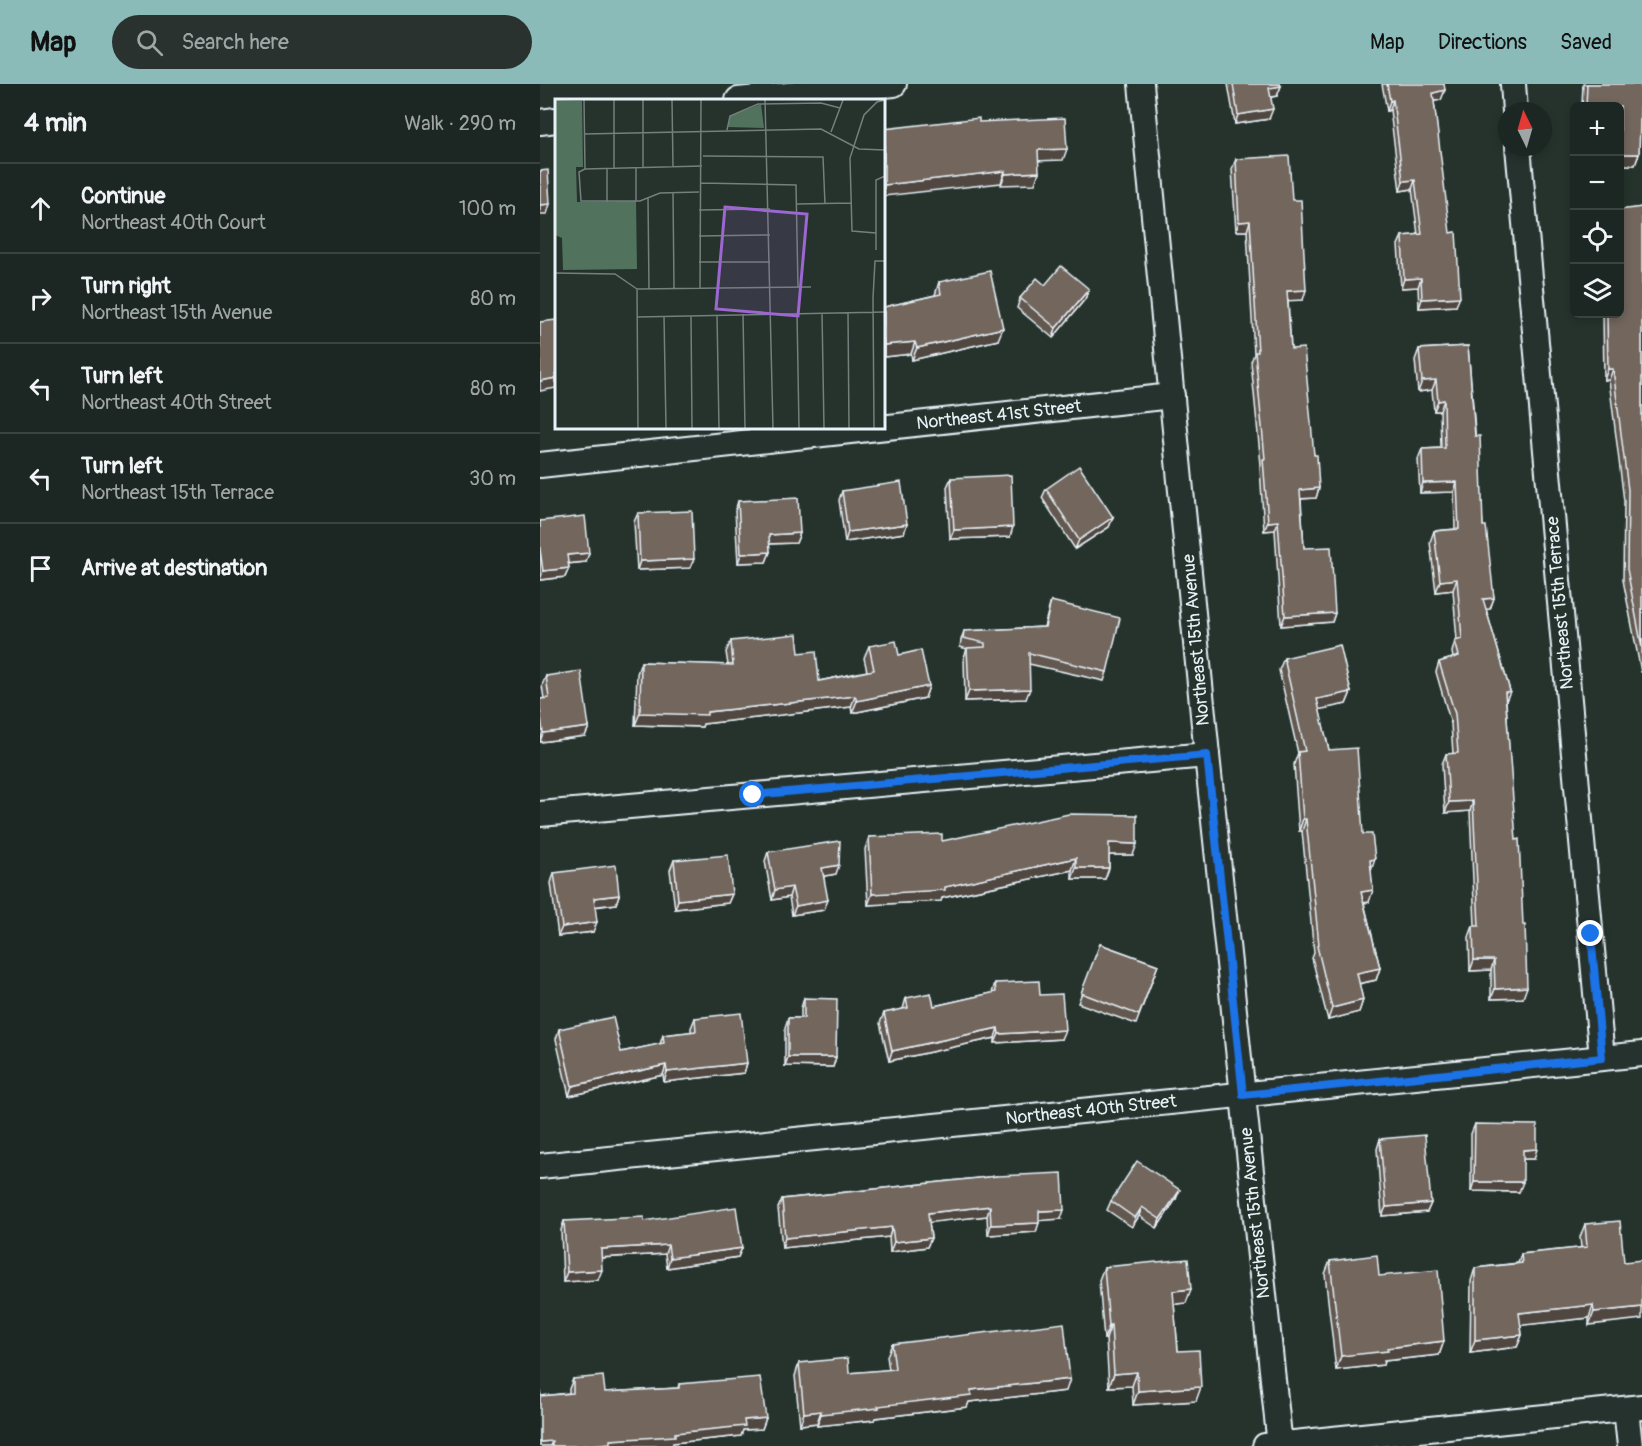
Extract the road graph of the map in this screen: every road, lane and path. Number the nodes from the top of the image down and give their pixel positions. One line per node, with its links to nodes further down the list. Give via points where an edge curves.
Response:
1 (894, 84): 4 (street)
2 (1141, 84): 9 (street, Northeast 15th Avenue)
3 (1513, 84): 5 (street)
4 (748, 99)
5 (1514, 102)
6 (555, 120): 7 (street)
7 (540, 122)
8 (1519, 156): 16 (street, Northeast 15th Terrace)
9 (1172, 396): 10 (street, Northeast 41st Street); 13 (street, Northeast 15th Avenue)
10 (885, 427)
11 (870, 429): 12 (street, Northeast 41st Street)
12 (540, 465)
13 (1207, 755): 14 (street); 17 (street, Northeast 15th Avenue)
14 (540, 814)
15 (1642, 1054): 16 (street, Northeast 40th Street)
16 (1602, 1058): 17 (street, Northeast 40th Street)
17 (1243, 1095): 18 (street, Northeast 40th Street); 20 (street, Northeast 15th Avenue)
18 (540, 1166)
19 (1634, 1408): 20 (street); 21 (street)
20 (1275, 1445)
21 (1630, 1446)

